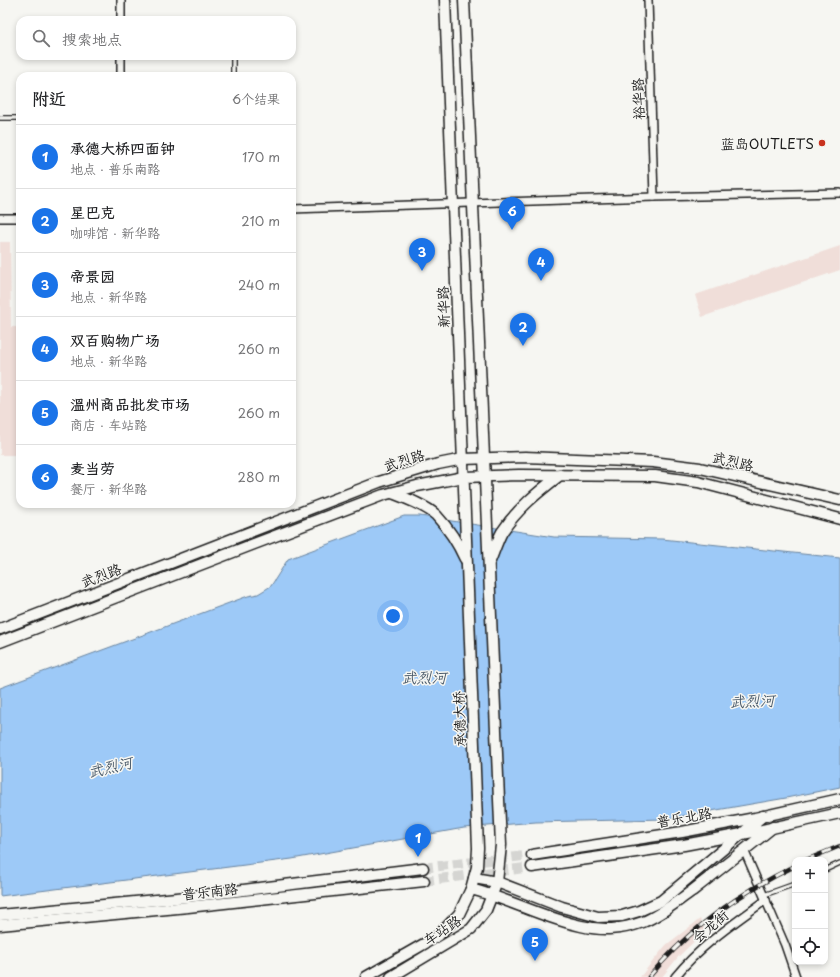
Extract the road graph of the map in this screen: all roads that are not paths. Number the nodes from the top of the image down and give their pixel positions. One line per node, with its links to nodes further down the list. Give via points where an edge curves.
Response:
1 (121, 0): 5 (street)
2 (445, 0): 14 (main road, 新华路)
3 (464, 0): 15 (main road)
4 (648, 0): 13 (street, 裕华路)
5 (121, 16)
6 (121, 60): 8 (street)
7 (233, 60): 9 (lane)
8 (121, 72)
9 (233, 72)
10 (0, 118): 11 (lane)
11 (16, 118)
12 (840, 193): 13 (street)
13 (654, 197): 15 (street)
14 (453, 203): 15 (street); 16 (street); 20 (main road, 新华路)
15 (474, 203): 19 (main road)
16 (296, 209)
17 (0, 218): 18 (street)
18 (16, 218)
19 (484, 458): 20 (main road, 武烈路); 22 (main road); 25 (main road, 武烈路, via 653,462 700,468)
20 (463, 459): 23 (main road, 新华路); 29 (main road, 武烈路, via 379,482)
21 (560, 475): 22 (main road, 武烈路); 26 (main road, 武烈路, via 655,476 698,482); 27 (main road, via 516,513 502,533)
22 (485, 476): 23 (main road, 武烈路); 27 (main road)
23 (464, 477): 24 (main road, 武烈路); 28 (main road, 新华路)
24 (392, 493): 28 (main road, via 435,515 457,542); 30 (main road, 武烈路)
25 (840, 500)
26 (840, 519)
27 (489, 563): 45 (main road, 车站路, via 500,845)
28 (468, 564): 36 (main road, 承德大桥)
29 (0, 629)
30 (0, 642)
31 (840, 799): 33 (main road, 普乐北路)
32 (840, 813): 34 (main road, 普乐北路)
33 (763, 816): 35 (main road); 38 (main road, 普乐北路, via 682,832)
34 (773, 827): 35 (main road, 普乐北路); 37 (main road)
35 (740, 834): 40 (main road, 普乐北路, via 684,845); 45 (main road, via 661,901 622,916 598,917 562,907)
36 (478, 848): 43 (main road, 车站路)
37 (744, 850): 48 (main road, via 665,911 643,922 622,928 606,930 580,926 542,915); 49 (street)
38 (532, 855)
39 (840, 863): 42 (lane)
40 (532, 867)
41 (423, 868): 50 (main road, 普乐南路, via 187,897)
42 (828, 869)
43 (474, 878): 45 (main road); 47 (main road, 车站路)
44 (424, 881): 51 (main road, 普乐南路, via 188,908)
45 (497, 882): 48 (main road, 车站路)
46 (792, 885): 49 (lane)
47 (471, 889): 48 (main road); 52 (main road, 车站路, via 459,914 438,936)
48 (492, 894): 53 (main road, 车站路, via 486,910 471,929)
49 (765, 897): 54 (street, 会龙街, via 718,935); 55 (street)
50 (0, 915)
51 (0, 925)
52 (366, 977)
53 (391, 977)
54 (675, 977)
55 (796, 977)

